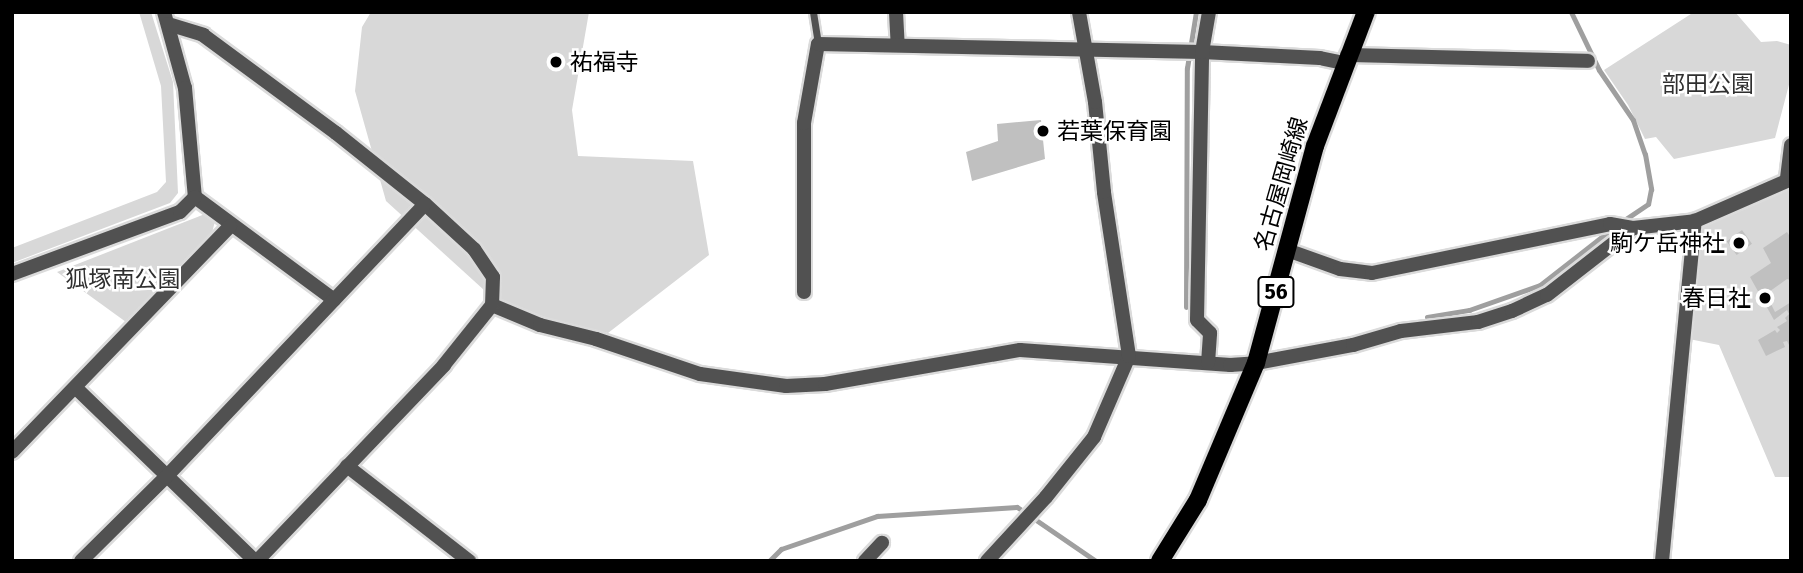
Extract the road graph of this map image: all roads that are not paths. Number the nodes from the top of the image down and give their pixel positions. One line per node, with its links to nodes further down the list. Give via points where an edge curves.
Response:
1 (813, 12): 7 (lane)
2 (896, 12): 8 (street)
3 (1079, 12): 9 (street)
4 (1209, 12): 10 (street)
5 (1366, 12): 11 (main road, 名古屋岡崎線 / 56)
6 (166, 18): 15 (street, via 185,88); 16 (street, via 202,35)
7 (818, 44): 8 (street); 22 (street, via 804,135)
8 (898, 45): 9 (street)
9 (1085, 49): 10 (street); 25 (street)
10 (1202, 52): 11 (street); 26 (street, via 1198,320 1210,333)
11 (1346, 59): 12 (street); 20 (main road, 名古屋岡崎線 / 56, via 1315,146)
12 (1588, 61)
13 (1791, 145): 14 (street)
14 (1789, 178): 17 (street)
15 (195, 197): 18 (street); 21 (street, via 180,212)
16 (425, 204): 23 (street); 24 (street, via 481,258 493,277)
17 (1695, 221): 19 (street); 39 (street)
18 (230, 226): 23 (street); 28 (street)
19 (1633, 228): 20 (street, via 1609,224 1372,273 1340,269); 27 (street, via 1547,295 1512,311)
20 (1287, 250): 27 (main road, 名古屋岡崎線 / 56)
21 (12, 274)
22 (804, 292)
23 (334, 300): 31 (street)
24 (492, 305): 25 (street, via 540,325 700,374 786,386 825,384 1020,350); 30 (street, via 444,365)
25 (1129, 356): 26 (street); 37 (street, via 1094,437)
26 (1208, 363): 27 (street)
27 (1256, 363): 38 (main road, 名古屋岡崎線 / 56, via 1198,500)
28 (76, 388): 29 (street); 31 (street)
29 (12, 452)
30 (347, 466): 34 (street); 35 (street)
31 (166, 477): 33 (street); 34 (street)
32 (882, 543): 36 (street)
33 (81, 561)
34 (256, 561)
35 (469, 561)
36 (865, 561)
37 (987, 561)
38 (1160, 561)
39 (1662, 561)

